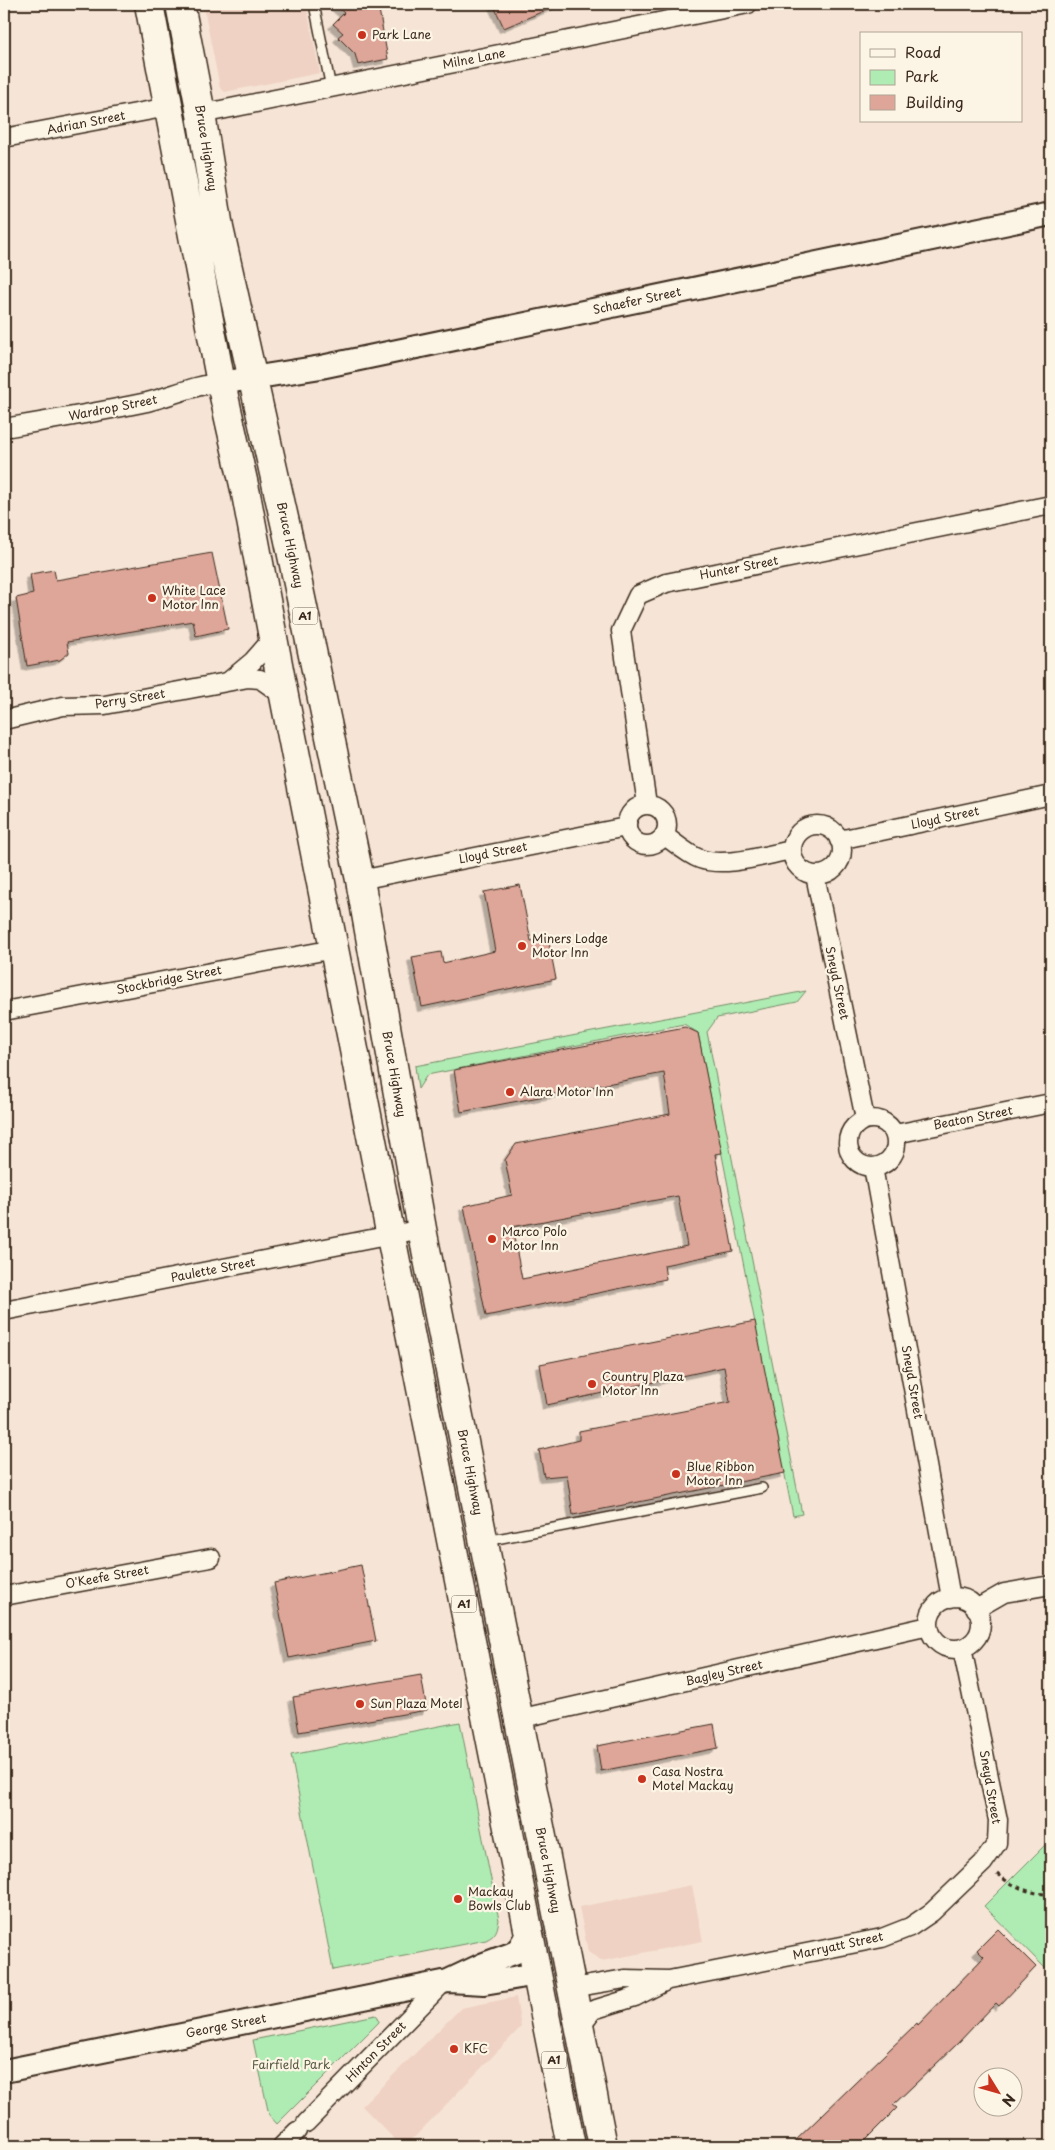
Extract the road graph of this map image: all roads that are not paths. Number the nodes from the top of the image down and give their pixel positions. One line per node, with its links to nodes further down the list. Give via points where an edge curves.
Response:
1 (149, 4): 6 (highway, A1)
2 (180, 4): 7 (highway, Bruce Highway / A1)
3 (314, 4): 5 (lane)
4 (748, 4): 5 (street, Milne Lane)
5 (331, 88): 7 (street, Milne Lane)
6 (168, 107): 8 (street, Adrian Street); 11 (highway, A1)
7 (201, 114): 10 (highway, Bruce Highway / A1, via 219,228)
8 (4, 138)
9 (1051, 214): 10 (street, Schaefer Street)
10 (253, 379): 11 (street, Schaefer Street); 25 (highway, Bruce Highway / A1)
11 (221, 383): 12 (street, Wardrop Street, via 205,384 174,396 134,405); 14 (highway, A1)
12 (4, 428)
13 (1051, 505): 19 (street, Hunter Street, via 666,583 638,595 621,630)
14 (273, 638): 15 (street, Perry Street, via 247,667); 16 (highway, A1)
15 (227, 683): 16 (street, Perry Street, via 260,679); 17 (street, Perry Street, via 106,705 64,706)
16 (284, 696): 26 (highway, A1)
17 (4, 720)
18 (1051, 795): 22 (street, Lloyd Street)
19 (647, 804): 20 (street, via 634,808); 21 (street, via 660,808 664,814 667,828)
20 (626, 827): 21 (street, via 628,834 639,844 654,844); 25 (street, Lloyd Street)
21 (664, 835): 23 (street, via 686,852 714,862)
22 (839, 840): 23 (street, via 828,828 811,826 799,833); 24 (street, via 842,849 839,861 831,871)
23 (792, 850): 24 (street, via 796,865)
24 (815, 875): 29 (street, Sneyd Street)
25 (360, 880): 32 (highway, Bruce Highway / A1)
26 (334, 949): 27 (street, Stockbridge Street); 33 (highway, A1)
27 (4, 1011)
28 (1051, 1103): 30 (street, Beaton Street)
29 (865, 1120): 30 (street, via 884,1122); 31 (street, via 852,1129 848,1147 856,1161)
30 (895, 1134): 31 (street, via 894,1154 882,1165)
31 (873, 1167): 40 (street, Sneyd Street)
32 (422, 1229): 33 (street, Paulette Street); 36 (highway, Bruce Highway / A1)
33 (390, 1235): 34 (street, Paulette Street); 46 (highway, A1)
34 (4, 1311)
35 (762, 1488): 36 (lane)
36 (484, 1541): 44 (highway, Bruce Highway / A1)
37 (211, 1558): 39 (street, O'Keefe Street)
38 (1051, 1585): 41 (street, via 1004,1593)
39 (4, 1596)
40 (952, 1598): 41 (street, via 962,1598); 42 (street, via 935,1607)
41 (976, 1609): 43 (street, via 981,1621 980,1629 970,1644)
42 (929, 1626): 43 (street, via 939,1644 947,1648); 44 (street, Bagley Street)
43 (962, 1648): 45 (street, Sneyd Street, via 998,1820 996,1843)
44 (520, 1729): 47 (highway, via 520,1798 549,1946 544,1967); 50 (highway, Bruce Highway / A1)
45 (984, 1863): 48 (street, Marryatt Street, via 932,1912 910,1927 882,1938)
46 (529, 1931): 47 (highway, A1); 49 (street, George Street, via 514,1953)
47 (537, 1974): 49 (street, George Street, via 484,1984); 54 (highway, A1)
48 (669, 1980): 50 (street, Marryatt Street, via 625,1979); 51 (street, Marryatt Street, via 635,1997 593,2010)
49 (447, 1981): 52 (street, George Street); 53 (street, Hinton Street)
50 (572, 1988): 51 (highway, Bruce Highway / A1); 55 (highway, via 560,2017 579,2118)
51 (579, 2027): 56 (highway, Bruce Highway / A1)
52 (4, 2070)
53 (282, 2146)
54 (571, 2146)
55 (581, 2146)
56 (603, 2146)

